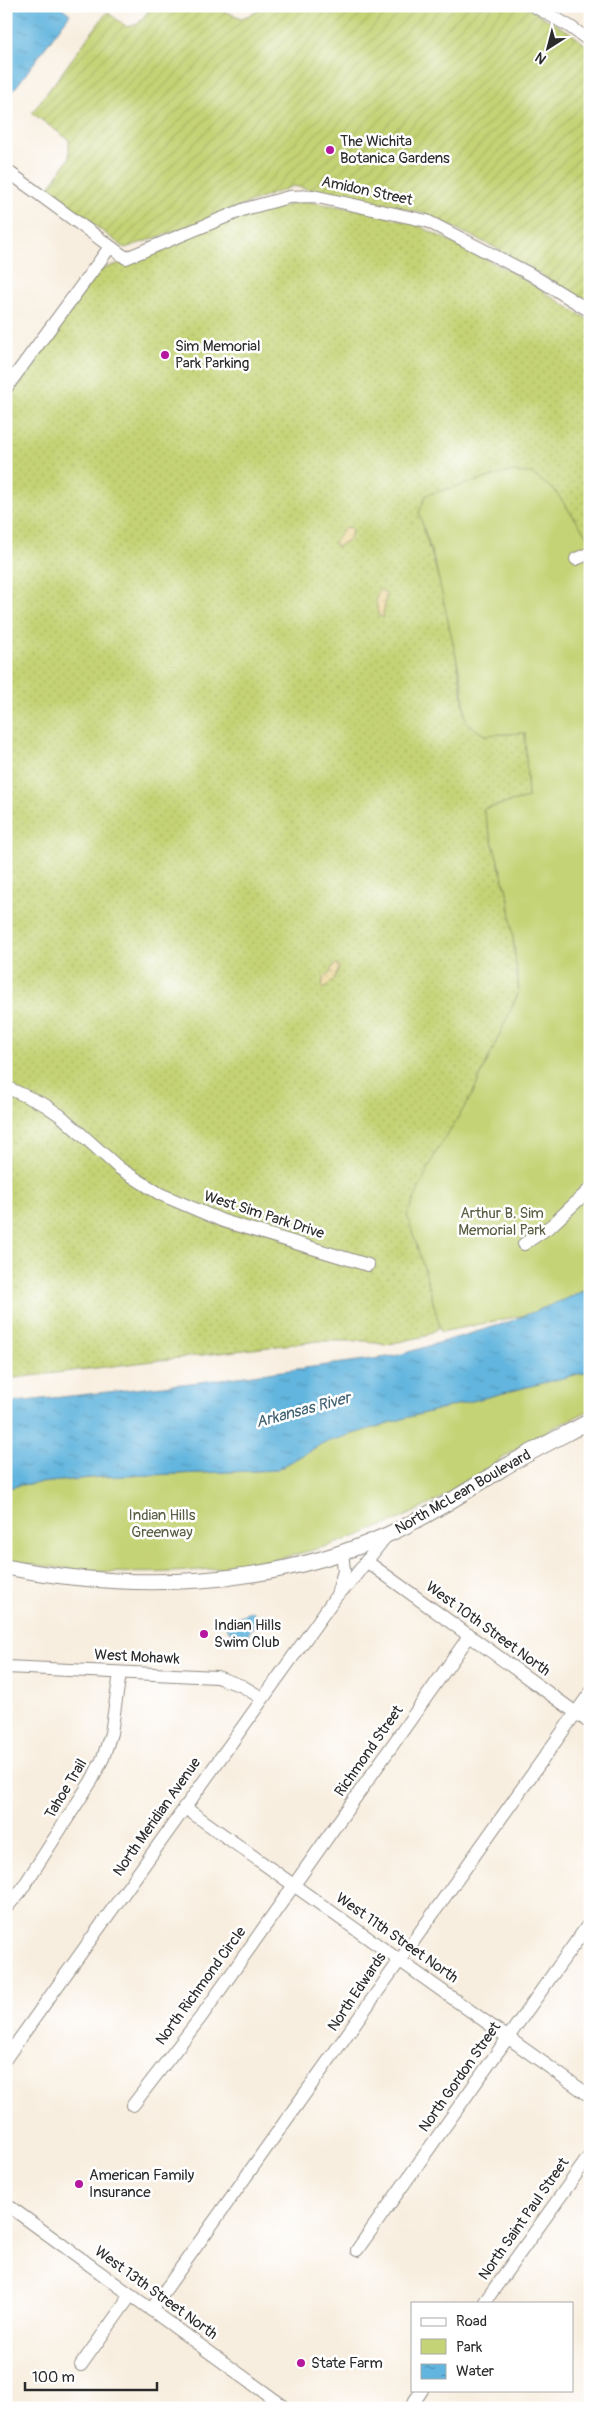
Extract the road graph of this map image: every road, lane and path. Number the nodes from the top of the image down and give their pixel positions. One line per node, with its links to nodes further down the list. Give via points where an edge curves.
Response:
1 (534, 6): 2 (street)
2 (590, 41)
3 (6, 170): 4 (street)
4 (110, 247): 5 (street, Amidon Street, via 126,258 245,209 289,197 313,196 427,221 530,274); 6 (street)
5 (590, 311)
6 (6, 388)
7 (590, 554): 8 (street)
8 (576, 559)
9 (6, 1087): 12 (street, West Sim Park Drive, via 61,1116 119,1168 160,1194 223,1222)
10 (590, 1188): 11 (street, via 558,1219)
11 (524, 1244)
12 (368, 1265)
13 (590, 1421): 14 (main road, North McLean Boulevard, via 502,1469 450,1503)
14 (387, 1535): 15 (main road, North McLean Boulevard); 16 (street, North Meridian Avenue)
15 (342, 1551): 17 (main road, North McLean Boulevard, via 302,1564 197,1581 106,1582); 18 (street, North Meridian Avenue, via 344,1571)
16 (366, 1561): 18 (street, North Meridian Avenue); 19 (street, West 10th Street North)
17 (6, 1567)
18 (337, 1596): 23 (street, North Meridian Avenue)
19 (470, 1636): 24 (street, West 10th Street North); 27 (street, Richmond Street)
20 (6, 1667): 21 (street, West Mohawk)
21 (120, 1673): 23 (street, West Mohawk, via 217,1677); 28 (street, Tahoe Trail, via 111,1733 103,1758 20,1892)
22 (590, 1693): 24 (street, North Edwards)
23 (262, 1698): 26 (street, North Meridian Avenue)
24 (575, 1713): 25 (street, West 10th Street North); 30 (street, North Edwards)
25 (590, 1723)
26 (184, 1807): 27 (street, West 11th Street North); 32 (street, North Meridian Avenue)
27 (294, 1885): 30 (street, West 11th Street North); 34 (street, North Richmond Circle, via 201,2017)
28 (6, 1908)
29 (590, 1922): 31 (street, North Gordon Street)
30 (400, 1960): 31 (street, West 11th Street North); 40 (street, North Edwards)
31 (508, 2037): 33 (street, West 11th Street North); 37 (street, North Gordon Street)
32 (6, 2058)
33 (590, 2096)
34 (133, 2105)
35 (590, 2155): 39 (street, North Saint Paul Street)
36 (6, 2204): 38 (street, West 13th Street North)
37 (357, 2250)
38 (131, 2295): 40 (street, West 13th Street North); 41 (street)
39 (485, 2302)
40 (152, 2310): 43 (street, West 13th Street North)
41 (81, 2365)
42 (421, 2392): 44 (street)
43 (286, 2408)
44 (410, 2408)

